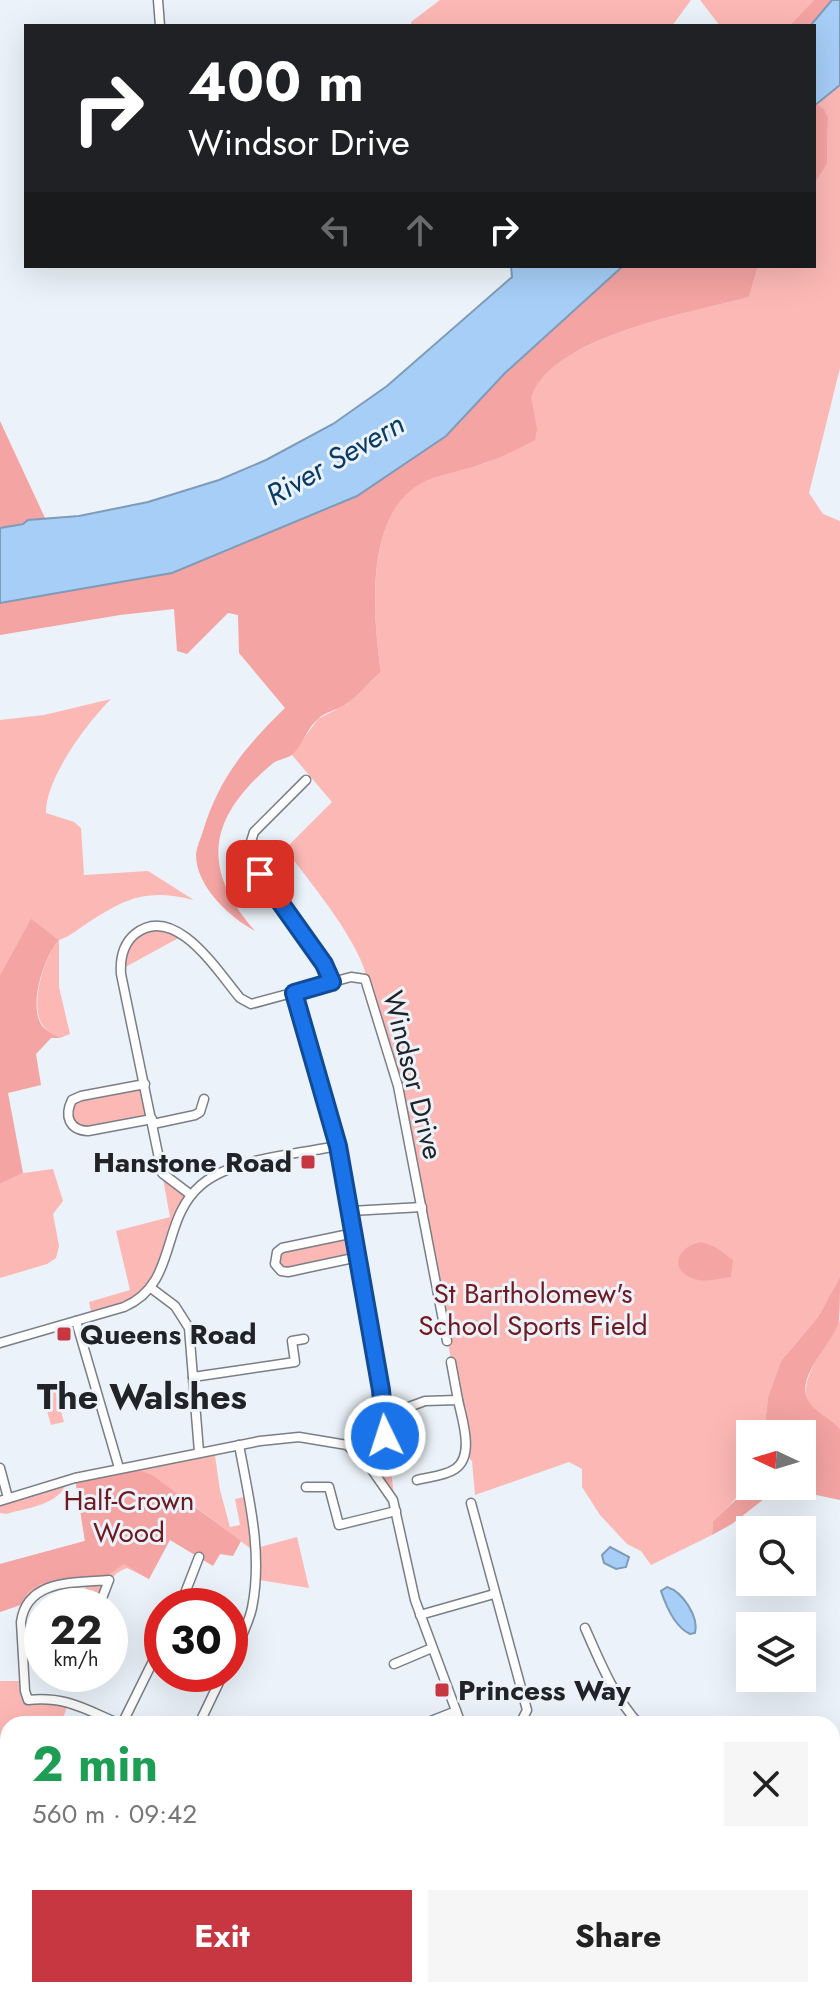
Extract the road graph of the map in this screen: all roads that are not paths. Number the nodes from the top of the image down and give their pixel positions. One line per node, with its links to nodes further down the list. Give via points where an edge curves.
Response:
1 (158, 0): 2 (street)
2 (160, 24)
3 (306, 780): 4 (street, via 254,832 248,851)
4 (332, 982): 5 (street, Windsor Drive); 11 (street, Windsor Drive, via 359,977 368,986 398,1086)
5 (294, 993): 6 (street, Windsor Drive, via 248,1004 184,935 154,926 135,934 124,949 120,970); 9 (street)
6 (145, 1084): 8 (street); 8 (street, via 81,1096 72,1100 68,1118 72,1126 88,1131)
7 (204, 1099): 8 (street, via 195,1115)
8 (153, 1121): 10 (street, via 162,1173)
9 (338, 1146): 10 (street, via 239,1165 212,1177); 12 (street)
10 (191, 1195): 15 (street, via 176,1218)
11 (422, 1207): 12 (street); 18 (street, Windsor Drive)
12 (351, 1211): 13 (street)
13 (354, 1233): 14 (street); 14 (street, via 282,1248 275,1264 288,1272)
14 (358, 1257): 23 (street)
15 (151, 1288): 16 (street, via 134,1302); 21 (street, via 187,1322)
16 (76, 1321): 19 (street); 28 (street)
17 (304, 1339): 21 (street, via 292,1341 295,1362)
18 (447, 1341)
19 (0, 1343)
20 (451, 1362): 22 (street)
21 (193, 1377): 25 (street)
22 (458, 1400): 23 (street, via 425,1401); 29 (street, via 464,1458 450,1472)
23 (384, 1416): 26 (street, via 384,1442)
24 (239, 1445): 25 (street); 26 (street, via 284,1438 326,1441 347,1445); 41 (street, via 255,1530)
25 (199, 1452): 28 (street)
26 (370, 1467): 33 (street)
27 (0, 1468): 31 (street)
28 (119, 1468): 31 (street)
29 (417, 1480)
30 (306, 1487): 33 (street, via 329,1487 339,1525)
31 (4, 1500)
32 (471, 1503): 38 (street)
33 (396, 1511): 40 (street)
34 (199, 1557): 37 (street)
35 (46, 1588): 36 (street, via 109,1580)
36 (106, 1588)
37 (187, 1588)
38 (494, 1594): 40 (street); 55 (street, via 527,1710)
39 (24, 1608): 44 (street)
40 (420, 1615): 43 (street)
41 (248, 1619)
42 (585, 1628): 56 (street)
43 (432, 1648): 45 (street); 49 (street)
44 (24, 1655)
45 (394, 1664)
46 (144, 1676): 51 (street)
47 (27, 1692): 50 (street, via 28,1700 69,1701)
48 (214, 1692): 52 (street)
49 (456, 1711): 53 (street); 54 (street)
50 (101, 1716)
51 (122, 1716)
52 (203, 1716)
53 (443, 1716)
54 (458, 1716)
55 (524, 1716)
56 (632, 1716)

